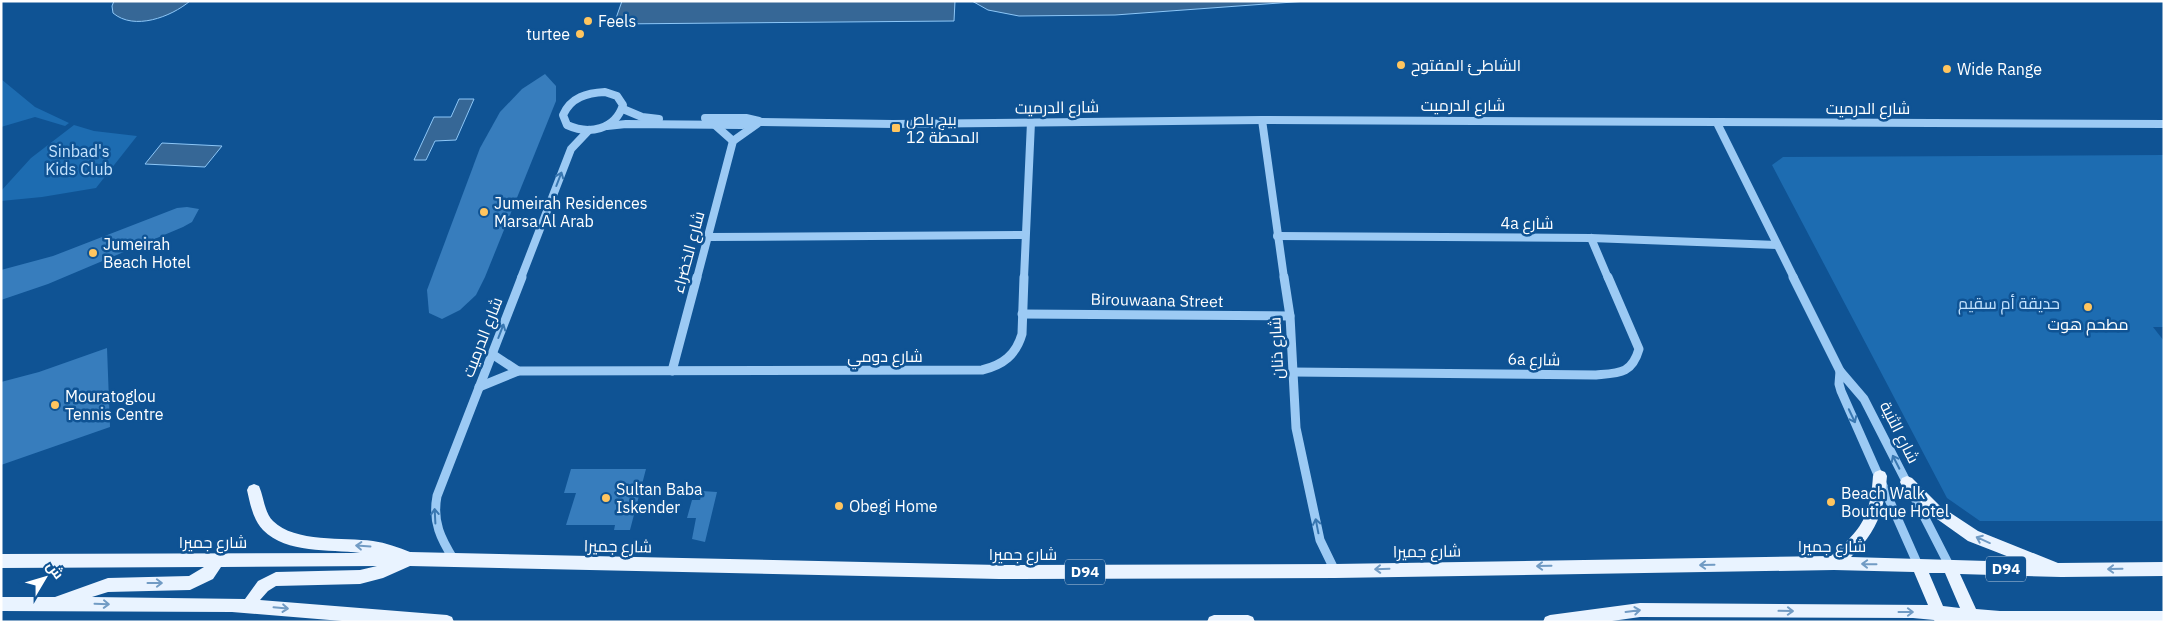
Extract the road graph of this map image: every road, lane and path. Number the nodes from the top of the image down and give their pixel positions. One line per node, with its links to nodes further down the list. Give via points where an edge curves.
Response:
1 (622, 109): 3 (street, شارع الدرميت, via 650,118 746,118); 8 (street); 9 (street, شارع الدرميت, via 618,96 605,92 576,98 565,109 564,120 573,128)
2 (1262, 120): 4 (street, شارع الدرميت); 5 (street, شارع الدرميت); 12 (street, شارع ذنان)
3 (761, 122): 4 (street, شارع الدرميت); 6 (street, شارع الدرميت); 10 (street)
4 (1031, 122): 11 (street, شارع دومي)
5 (1717, 123): 7 (street, شارع الدرميت); 15 (street, شارع الثنية)
6 (714, 124): 8 (street, شارع الدرميت); 10 (street)
7 (2164, 124)
8 (607, 126): 9 (street, شارع الدرميت)
9 (590, 130): 18 (street, شارع الدرميت, one-way to 9, via 571,149)
10 (733, 141): 13 (street, شارع الخضراء)
11 (1025, 235): 13 (street); 16 (street, شارع دومي)
12 (1277, 236): 14 (street, 4a شارع); 17 (street, شارع ذنان)
13 (708, 238): 20 (street, شارع الخضراء)
14 (1590, 238): 15 (street, 4a شارع); 22 (street, 6a شارع, via 1639,349 1631,369 1596,375)
15 (1777, 245): 21 (street, شارع الثنية)
16 (1022, 314): 17 (street, Birouwaana Street); 20 (street, شارع دومي, via 1022,334 1017,349 1004,362 984,370)
17 (1290, 316): 22 (street, شارع ذنان)
18 (492, 354): 19 (street); 23 (street, شارع الدرميت)
19 (518, 371): 20 (street, شارع دومي); 23 (street, شارع دومي)
20 (672, 371)
21 (1840, 371): 24 (street, شارع الثنية, one-way to 24, via 1841,392); 25 (street, شارع الثنية, one-way to 21, via 1864,399)
22 (1292, 372): 36 (street, شارع ذنان, one-way to 22, via 1317,530 1296,428)
23 (479, 387): 29 (street, شارع الدرميت, one-way to 23, via 435,523 434,505)
24 (1880, 476): 31 (main road, via 1879,502 1874,519 1858,541); 32 (street, شارع الثنية)
25 (1907, 482): 33 (street, شارع الثنية); 35 (main road, one-way to 25, via 1973,536 1935,510)
26 (254, 490): 27 (main road, one-way to 26, via 383,548 284,537 267,525)
27 (409, 559): 28 (main road, شارع جميرا / D94); 29 (main road, شارع جميرا / D94); 39 (main road, via 360,577 276,580 258,590)
28 (218, 560): 30 (main road, شارع جميرا / D94); 37 (main road, one-way to 28, via 108,585 190,583 208,574)
29 (454, 560): 36 (main road, شارع جميرا / D94, via 999,572)
30 (1, 561)
31 (1834, 563): 32 (main road, شارع جميرا / D94, one-way to 31); 36 (main road, شارع جميرا / D94, one-way to 36)
32 (1918, 565): 33 (main road, شارع جميرا / D94); 41 (main road, شارع الثنية)
33 (1950, 567): 35 (main road, شارع جميرا / D94); 43 (main road, شارع الثنية)
34 (2164, 568): 35 (main road, شارع جميرا / D94, one-way to 35)
35 (2061, 570)
36 (1335, 571)
37 (56, 603): 38 (main road); 39 (main road, one-way to 39)
38 (1, 604)
39 (249, 606): 45 (main road, one-way to 45)
40 (1822, 612): 41 (main road, one-way to 41, via 1913,611); 48 (main road, one-way to 40, via 1640,610); 49 (main road)
41 (1940, 618): 43 (main road)
42 (2164, 618): 44 (main road)
43 (1972, 619): 44 (main road)
44 (2076, 620)
45 (447, 622)
46 (1214, 622): 47 (main road)
47 (1248, 622)
48 (1550, 622)
49 (1844, 622)

